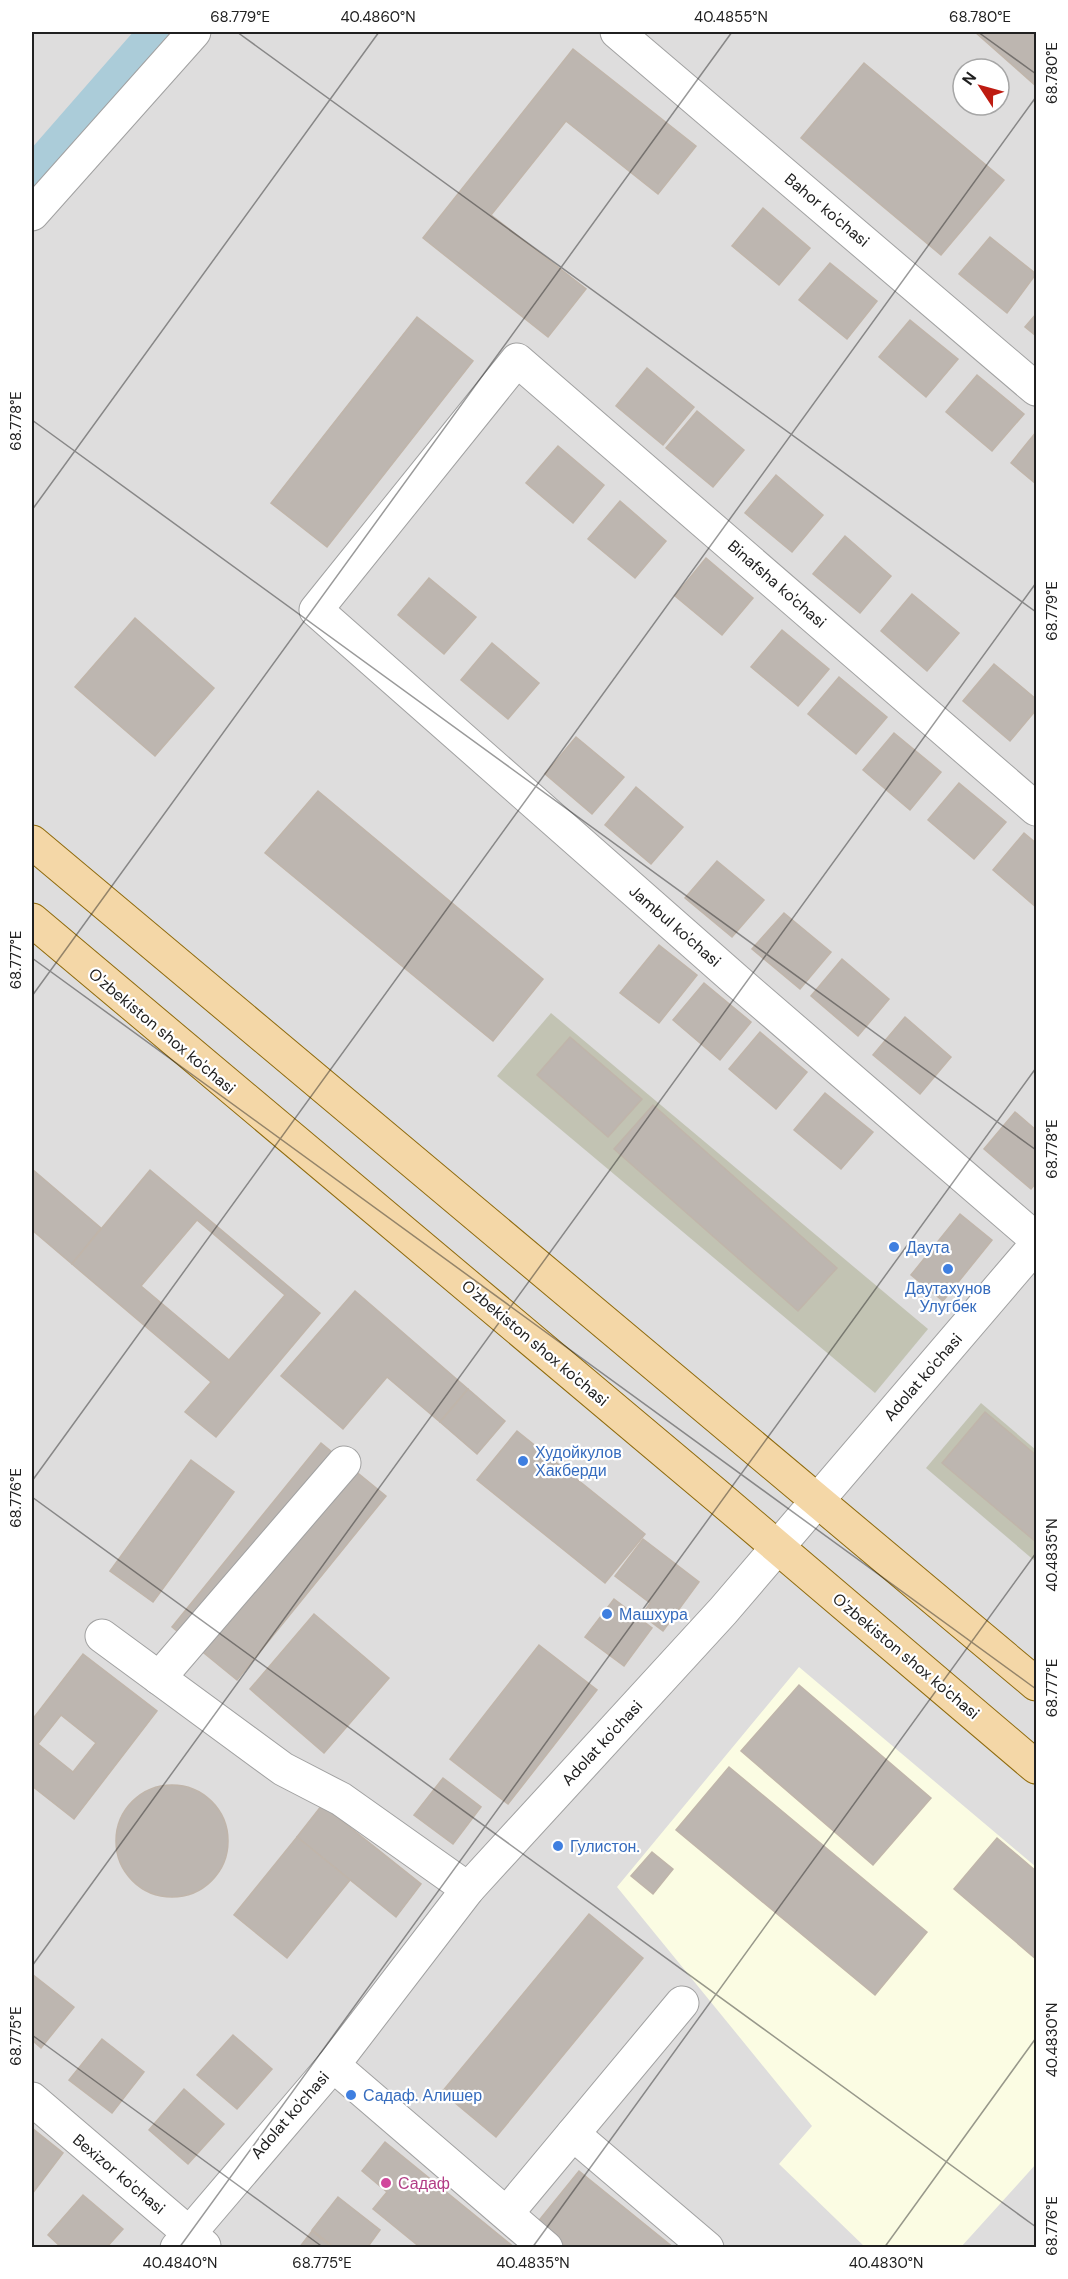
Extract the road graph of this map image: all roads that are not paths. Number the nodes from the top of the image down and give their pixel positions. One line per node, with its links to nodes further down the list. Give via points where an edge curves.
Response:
1 (194, 32): 3 (street)
2 (616, 32): 5 (street, Bahor ko'chasi)
3 (32, 214)
4 (517, 360): 6 (street, Binafsha ko'chasi); 9 (street, Jambul ko'chasi, via 316,610)
5 (1036, 390)
6 (1036, 809)
7 (32, 843): 12 (main road)
8 (32, 920): 13 (main road, O'zbekiston shox ko'chasi)
9 (1036, 1239)
10 (1036, 1245): 12 (street, Adolat ko'chasi)
11 (344, 1463): 15 (street)
12 (817, 1501): 13 (street, Adolat ko'chasi); 16 (main road)
13 (777, 1547): 17 (main road, O'zbekiston shox ko'chasi); 18 (street, Adolat ko'chasi)
14 (102, 1636): 15 (street)
15 (159, 1678): 18 (street, via 283,1769 341,1799)
16 (1036, 1684)
17 (1036, 1767)
18 (468, 1889): 20 (street, Adolat ko'chasi)
19 (682, 2002): 22 (street)
20 (333, 2065): 23 (street); 24 (street, Adolat ko'chasi)
21 (32, 2099): 24 (street, Bexizor ko'chasi)
22 (573, 2134): 23 (street); 26 (street)
23 (507, 2213): 25 (street)
24 (191, 2243)
25 (546, 2247)
26 (707, 2247)

